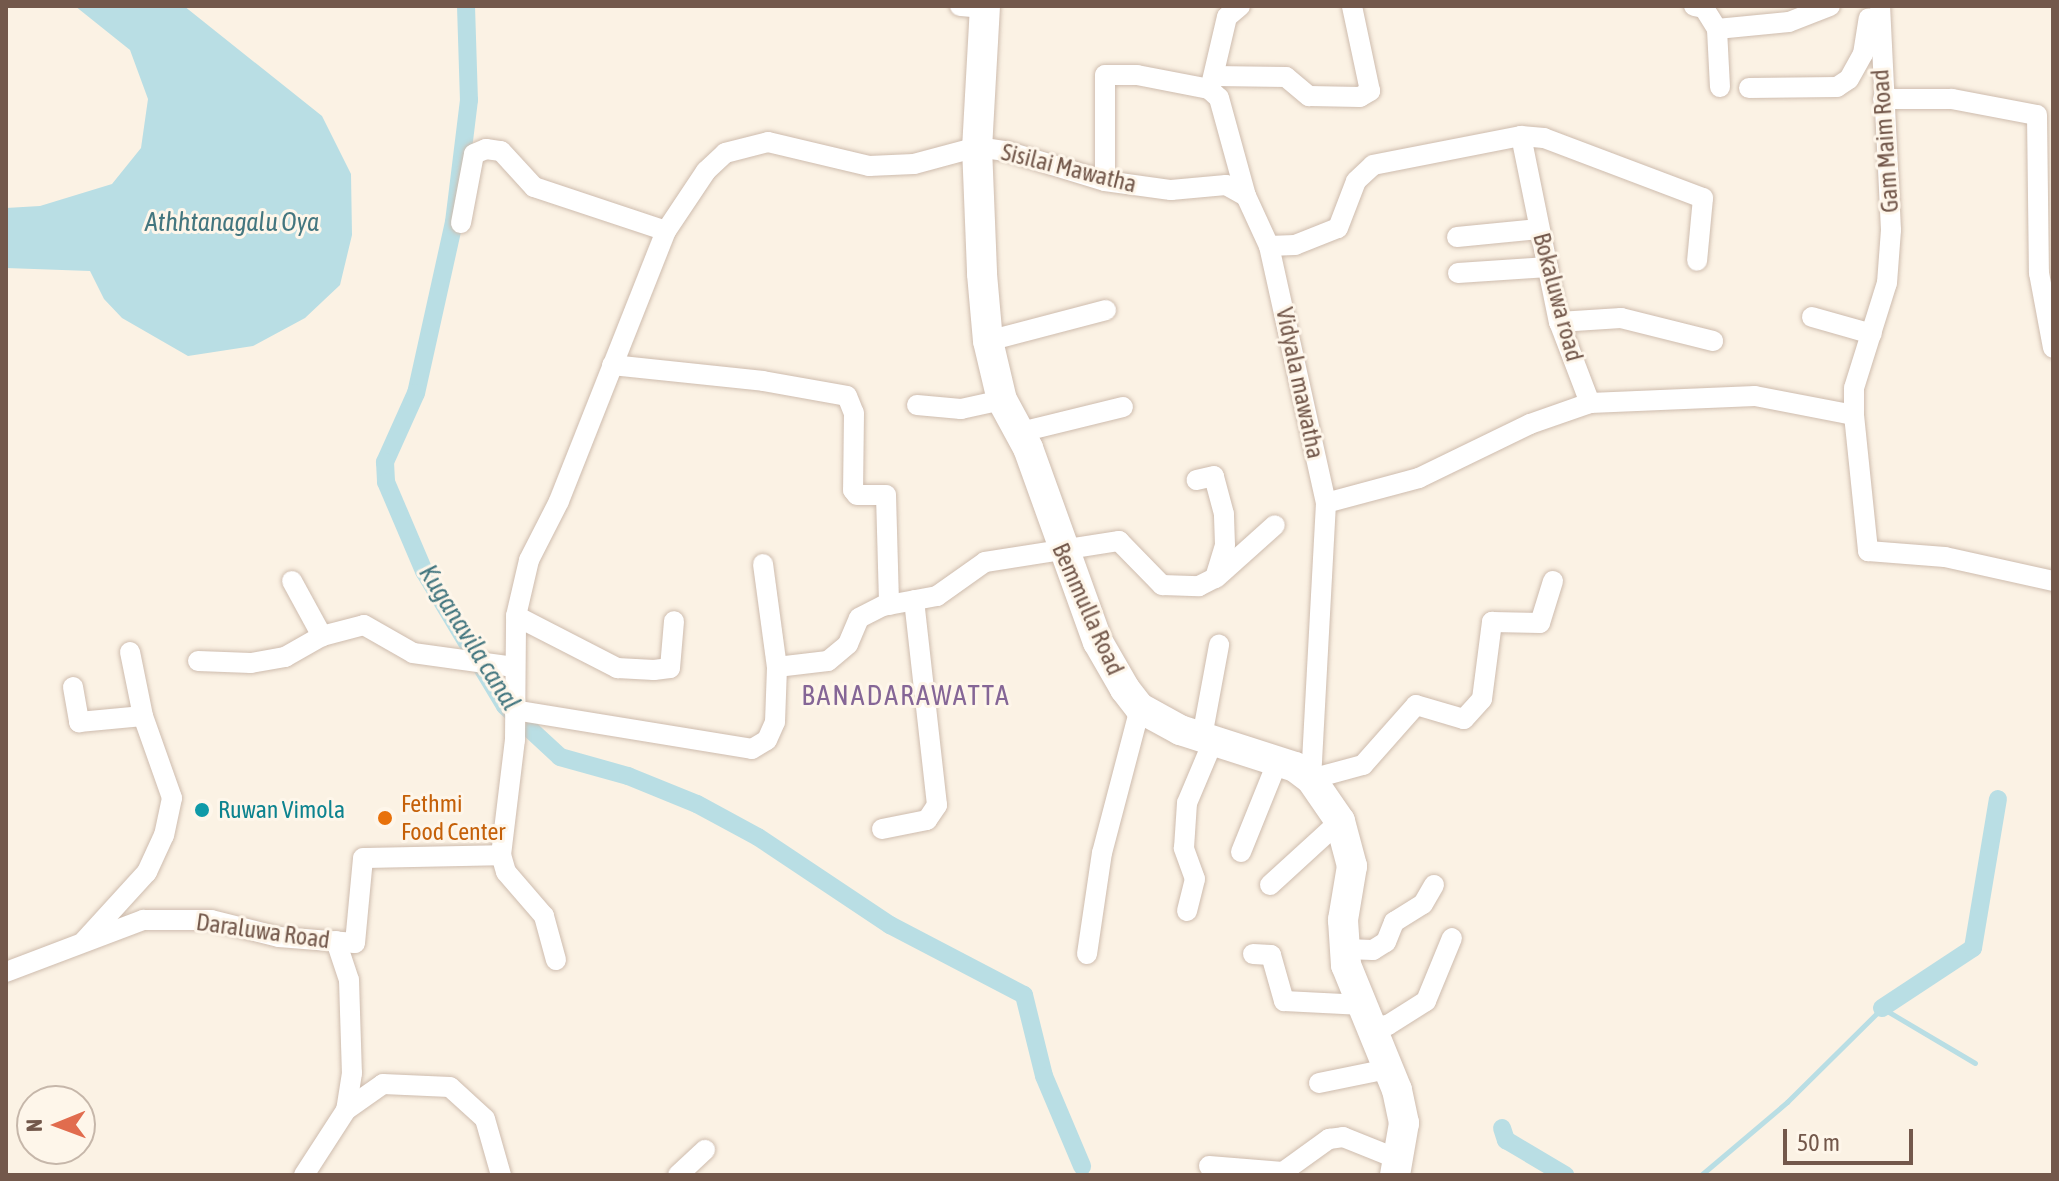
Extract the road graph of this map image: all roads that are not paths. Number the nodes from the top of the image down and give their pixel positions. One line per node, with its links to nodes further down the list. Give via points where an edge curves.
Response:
1 (1240, 6): 9 (street, via 1227,17)
2 (1352, 6): 9 (street, via 1370,91 1360,97 1309,96 1286,77)
3 (1694, 6): 8 (street, via 1704,8)
4 (1830, 6): 8 (street, via 1789,22)
5 (1869, 6): 11 (street, via 1863,54 1849,79 1837,87)
6 (1880, 6): 12 (street, Gam Maim Road)
7 (977, 7): 14 (street, Bemmulla Road)
8 (1717, 29): 10 (street)
9 (1212, 82): 15 (street, via 1105,75); 16 (street, via 1227,117)
10 (1720, 87)
11 (1749, 88)
12 (1883, 99): 28 (street, Gam Maim Road, via 1893,201 1887,283); 31 (street, via 1952,99 2037,115 2039,273)
13 (1521, 136): 18 (street, Bokaluwa road); 21 (street, via 1373,165 1356,181 1338,228); 22 (street, via 1544,138 1703,198)
14 (977, 147): 15 (street, Sisilai Mawatha); 19 (street, via 914,164 869,166 768,142 725,153 706,171); 29 (street, Bemmulla Road)
15 (1105, 181): 16 (street, Sisilai Mawatha, via 1171,190 1226,185)
16 (1246, 196): 21 (street)
17 (461, 223): 19 (street, via 474,154 486,149 501,151 534,187)
18 (1539, 229): 20 (street); 23 (street, Bokaluwa road)
19 (666, 231): 32 (street)
20 (1457, 237)
21 (1271, 255): 40 (street, Vidyala mawatha)
22 (1697, 261)
23 (1548, 267): 24 (street); 27 (street, Bokaluwa road)
24 (1458, 273)
25 (1106, 310): 29 (street)
26 (1812, 317): 28 (street)
27 (1559, 322): 30 (street, via 1621,318); 34 (street, Bokaluwa road)
28 (1872, 334): 37 (street, Gam Maim Road, via 1854,388)
29 (988, 341): 33 (street, Bemmulla Road)
30 (1713, 341)
31 (2053, 348)
32 (612, 365): 49 (street, via 847,396 854,413 853,490 857,495 886,495); 50 (street, via 559,501 529,560)
33 (1002, 400): 35 (street, via 961,409); 38 (street, Bemmulla Road)
34 (1590, 403): 37 (street, via 1755,396); 40 (street, via 1530,424 1419,478)
35 (917, 405)
36 (1123, 407): 38 (street)
37 (1854, 415): 47 (street, Gam Maim Road, via 1868,551 1945,557)
38 (1021, 432): 42 (street, Bemmulla Road)
39 (1196, 480): 44 (street, via 1214,476 1224,514 1225,545)
40 (1326, 503): 64 (street)
41 (1275, 525): 44 (street)
42 (1062, 553): 44 (street, via 1119,541 1162,585 1199,586); 48 (street, via 985,562 937,596); 59 (street, Bemmulla Road, via 1098,642)
43 (763, 564): 57 (street)
44 (1215, 578)
45 (292, 581): 52 (street)
46 (1553, 581): 64 (street, via 1540,623 1492,622 1482,699 1464,719 1416,705 1363,765)
47 (2053, 581)
48 (914, 600): 49 (street); 66 (street, via 937,805 927,820)
49 (889, 605): 57 (street, via 859,618 848,644 828,661)
50 (516, 616): 51 (street, via 617,668 654,670 670,668); 56 (street)
51 (674, 621)
52 (322, 636): 55 (street, via 285,657 251,663); 56 (street, via 364,625 413,653)
53 (1219, 645): 62 (street)
54 (130, 652): 61 (street)
55 (198, 661)
56 (514, 667): 60 (street)
57 (777, 667): 60 (street, via 775,722 767,740 752,749)
58 (73, 687): 61 (street, via 79,722)
59 (1140, 708): 62 (street); 76 (street, via 1102,853)
60 (514, 710): 68 (street)
61 (143, 716): 74 (street, via 172,798 164,835 147,872)
62 (1208, 738): 63 (street); 71 (street, via 1187,803 1184,848 1195,879)
63 (1279, 758): 64 (street); 67 (street)
64 (1311, 779): 65 (street)
65 (1340, 821): 69 (street); 75 (street, via 1352,866)
66 (882, 829)
67 (1241, 852)
68 (501, 855): 73 (street, Daraluwa Road, via 363,858 355,943); 78 (street, via 506,872 544,916)
69 (1270, 885)
70 (1434, 885): 75 (street, via 1423,904 1394,922 1386,942 1373,950)
71 (1187, 911)
72 (1452, 938): 80 (street, via 1426,1001 1388,1025)
73 (336, 941): 74 (street, Daraluwa Road, via 279,937 211,920 143,920); 83 (street, via 349,980 352,1073)
74 (81, 944): 79 (street, Daraluwa Road)
75 (1344, 949): 80 (street)
76 (1087, 954)
77 (1253, 954): 80 (street, via 1271,955 1284,1001)
78 (556, 960)
79 (6, 972)
80 (1367, 1016): 81 (street)
81 (1388, 1069): 82 (street); 86 (street, via 1404,1123)
82 (1319, 1083)
83 (346, 1110): 87 (street); 88 (street, via 383,1084 450,1087 485,1119)
84 (705, 1150): 89 (street)
85 (1209, 1166): 86 (street, via 1283,1172 1329,1139 1343,1137)
86 (1396, 1167)
87 (304, 1175)
88 (501, 1175)
89 (678, 1175)

